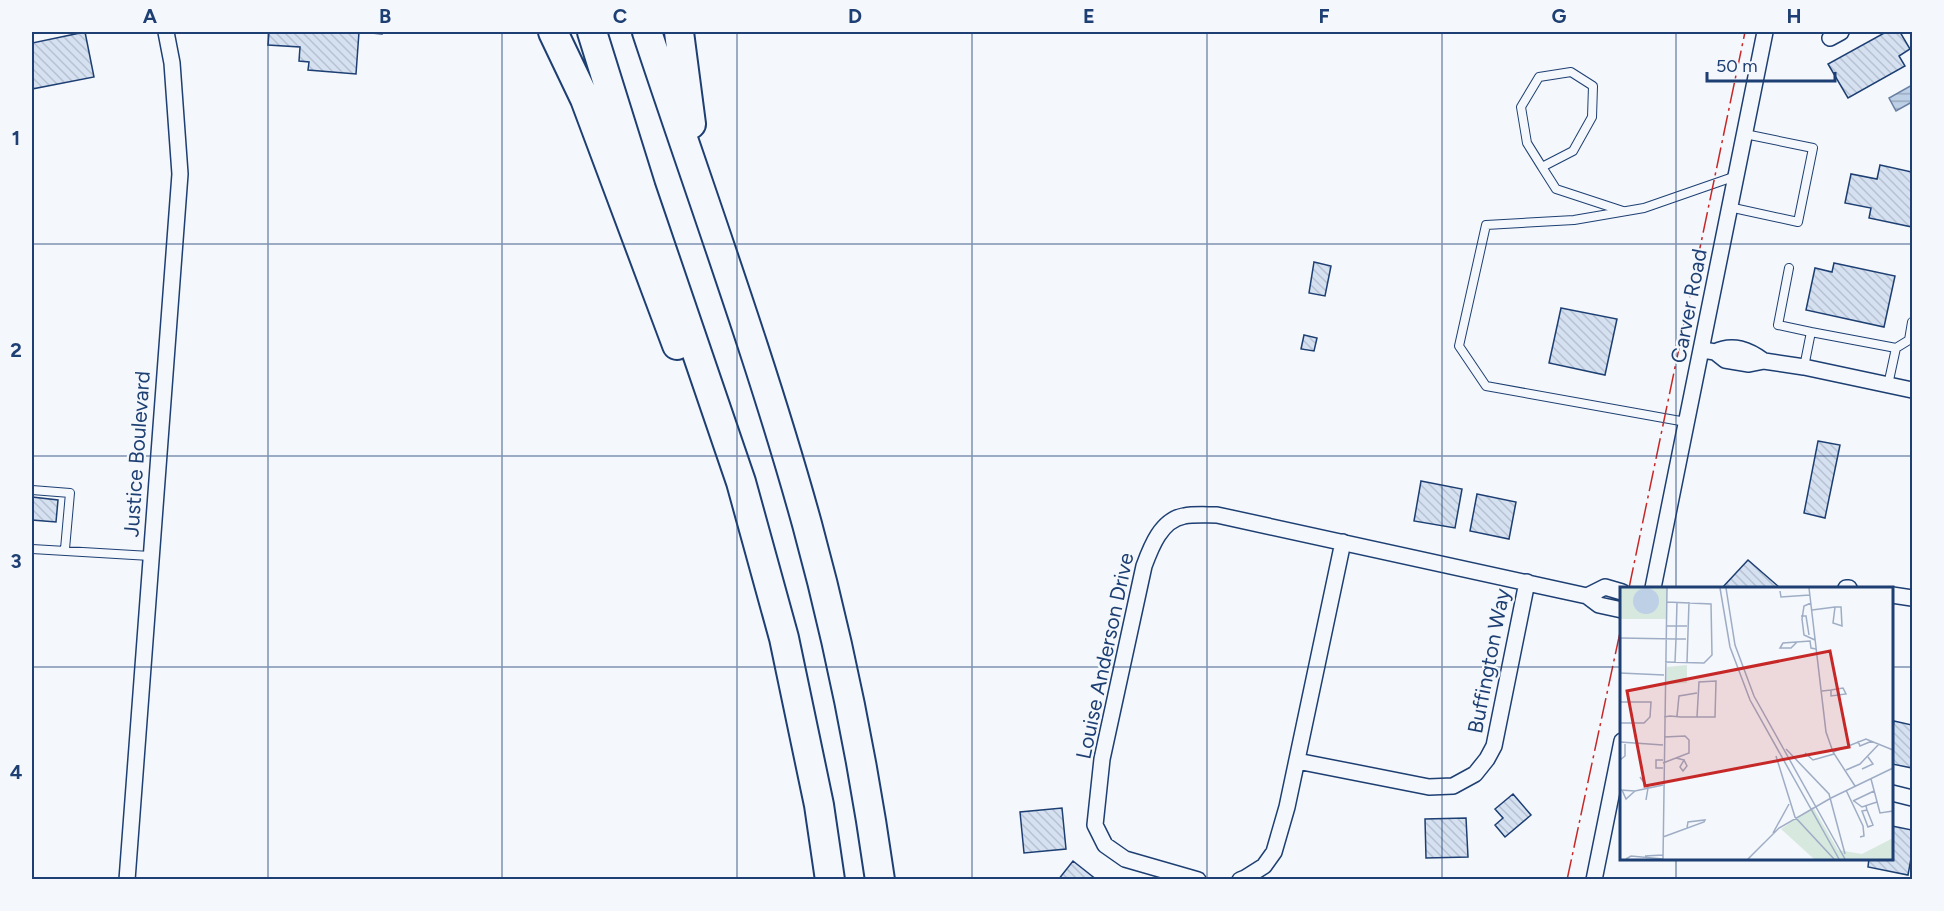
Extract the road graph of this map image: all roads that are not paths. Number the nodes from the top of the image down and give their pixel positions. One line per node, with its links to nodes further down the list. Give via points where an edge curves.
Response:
1 (166, 32): 27 (street, Justice Boulevard, via 180,174)
2 (553, 32): 22 (highway, via 585,99 668,326)
3 (592, 32): 22 (highway)
4 (646, 32): 10 (highway)
5 (679, 32): 10 (highway)
6 (1765, 32): 7 (street, Carver Road)
7 (1745, 134): 9 (street, Carver Road); 11 (lane, via 1813,148 1798,222)
8 (1542, 167): 8 (lane, via 1574,151 1592,117 1593,86 1571,72 1539,77 1521,107 1527,143); 12 (lane, via 1556,189)
9 (1736, 176): 11 (street, Carver Road); 12 (lane, via 1644,208)
10 (701, 191): 41 (highway, via 764,381 814,553 868,794)
11 (1729, 207): 17 (street, Carver Road)
12 (1624, 211): 21 (lane, via 1574,220 1486,225 1459,346 1486,386)
13 (1789, 268): 15 (lane, via 1778,325)
14 (1912, 322): 16 (lane, via 1909,340)
15 (1811, 332): 16 (lane); 18 (lane)
16 (1896, 348): 19 (lane)
17 (1709, 351): 18 (street, via 1725,360); 21 (street, Carver Road)
18 (1804, 367): 19 (street)
19 (1888, 385): 20 (street)
20 (1912, 390)
21 (1687, 422): 29 (street, Carver Road)
22 (741, 482): 40 (highway, via 784,638 819,805)
23 (32, 490): 26 (lane, via 70,493)
24 (1343, 542): 28 (street, Louise Anderson Drive); 36 (street); 42 (street, Louise Anderson Drive, via 1217,515 1181,516 1164,527 1153,541 1144,566 1102,759 1095,825 1105,845 1125,858)
25 (32, 549): 26 (lane)
26 (65, 549): 27 (lane)
27 (150, 556): 39 (street, Justice Boulevard)
28 (1527, 582): 32 (street, Louise Anderson Drive); 36 (street, Buffington Way, via 1494,746 1475,774 1453,786 1429,787)
29 (1653, 587)
30 (1620, 591): 32 (street, Louise Anderson Drive, via 1605,587)
31 (1893, 595): 33 (street)
32 (1587, 596): 34 (street, via 1599,605)
33 (1912, 598)
34 (1620, 610)
35 (1620, 751): 44 (street)
36 (1297, 761): 43 (street, via 1274,852 1264,866)
37 (1893, 793): 38 (street)
38 (1912, 798)
39 (127, 879)
40 (830, 879)
41 (880, 879)
42 (1198, 879)
43 (1240, 879)
44 (1594, 879)

